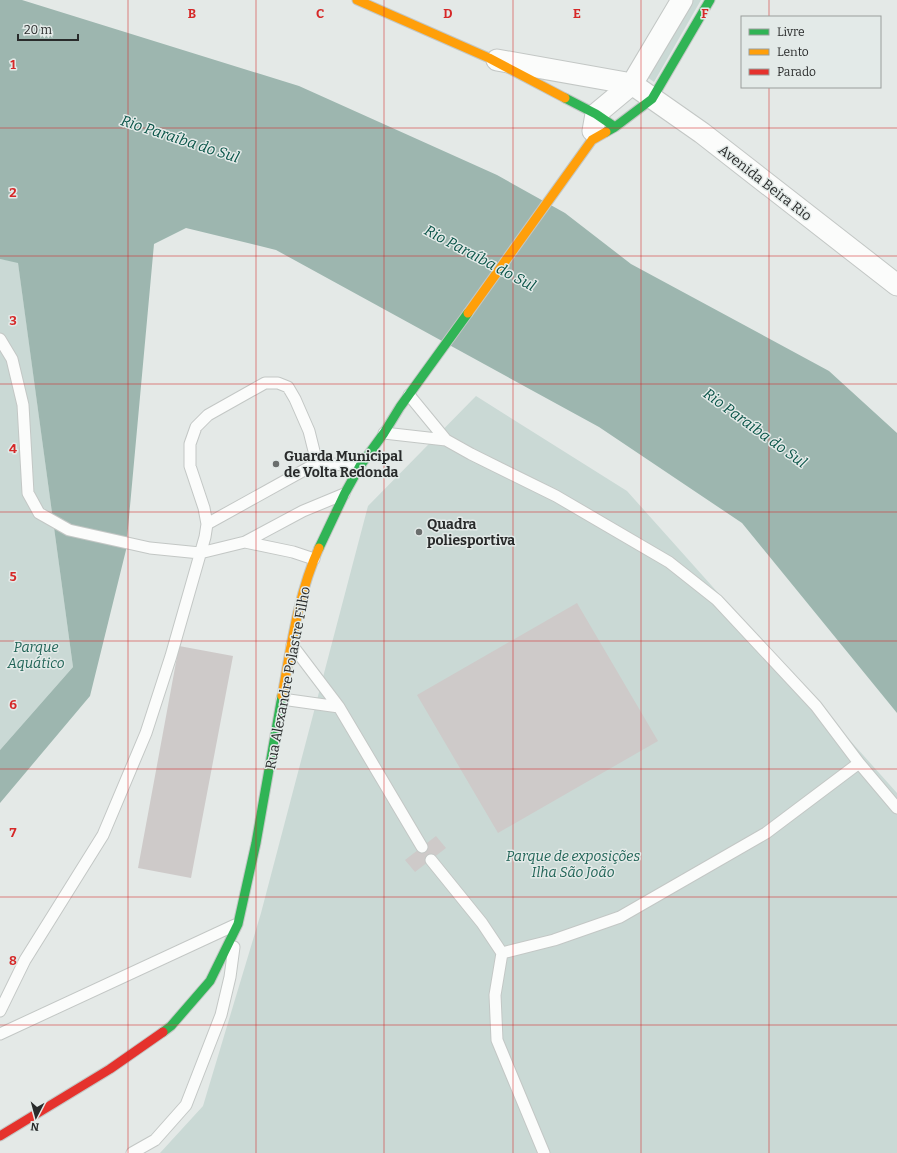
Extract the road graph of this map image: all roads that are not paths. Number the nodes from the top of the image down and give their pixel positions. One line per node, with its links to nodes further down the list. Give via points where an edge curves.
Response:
1 (357, 0): 4 (street)
2 (682, 0): 5 (street)
3 (710, 0): 6 (street)
4 (489, 58): 5 (street); 7 (street)
5 (632, 84): 6 (street, Avenida Beira Rio); 7 (street)
6 (652, 99): 8 (street, Rua Alexandre Polastre Filho); 10 (street, Avenida Beira Rio, via 702,133)
7 (596, 114): 8 (street); 9 (street, Rua Alexandre Polastre Filho)
8 (615, 127): 9 (street, Rua Alexandre Polastre Filho)
9 (592, 140): 12 (street, Rua Alexandre Polastre Filho)
10 (897, 285)
11 (0, 339): 20 (lane, via 12,359 22,405 28,493 39,513 69,530 150,548)
12 (410, 393): 13 (street, Rua Alexandre Polastre Filho); 14 (lane)
13 (384, 433): 14 (lane); 16 (street, Rua Alexandre Polastre Filho)
14 (446, 440): 25 (lane, via 556,496 669,562 687,576 717,600 816,706)
15 (317, 464): 16 (lane); 18 (lane); 18 (lane, via 308,431 288,387 278,383 259,386 208,415 196,427 190,444 190,466)
16 (360, 466): 17 (street, Rua Alexandre Polastre Filho)
17 (345, 493): 19 (lane, via 303,511); 21 (street, Rua Alexandre Polastre Filho)
18 (207, 524): 20 (lane)
19 (245, 542): 20 (lane); 21 (lane)
20 (200, 553): 31 (lane, via 146,733 103,835 25,960)
21 (314, 559): 22 (street, Rua Alexandre Polastre Filho, via 302,596)
22 (291, 645): 23 (street, Rua Alexandre Polastre Filho); 24 (lane)
23 (282, 699): 24 (lane); 29 (street, Rua Alexandre Polastre Filho, via 256,843)
24 (339, 707): 27 (lane)
25 (859, 763): 26 (lane); 30 (lane, via 766,833 620,917 554,940)
26 (897, 808)
27 (422, 847)
28 (431, 860): 30 (lane, via 482,923)
29 (238, 924): 32 (lane); 33 (street, Rua Alexandre Polastre Filho, via 210,981 171,1026 110,1069); 34 (lane, via 222,1015 186,1105 155,1140)
30 (502, 953): 35 (lane, via 495,995 497,1040)
31 (0, 1011)
32 (0, 1034)
33 (1, 1135)
34 (132, 1153)
35 (544, 1153)

